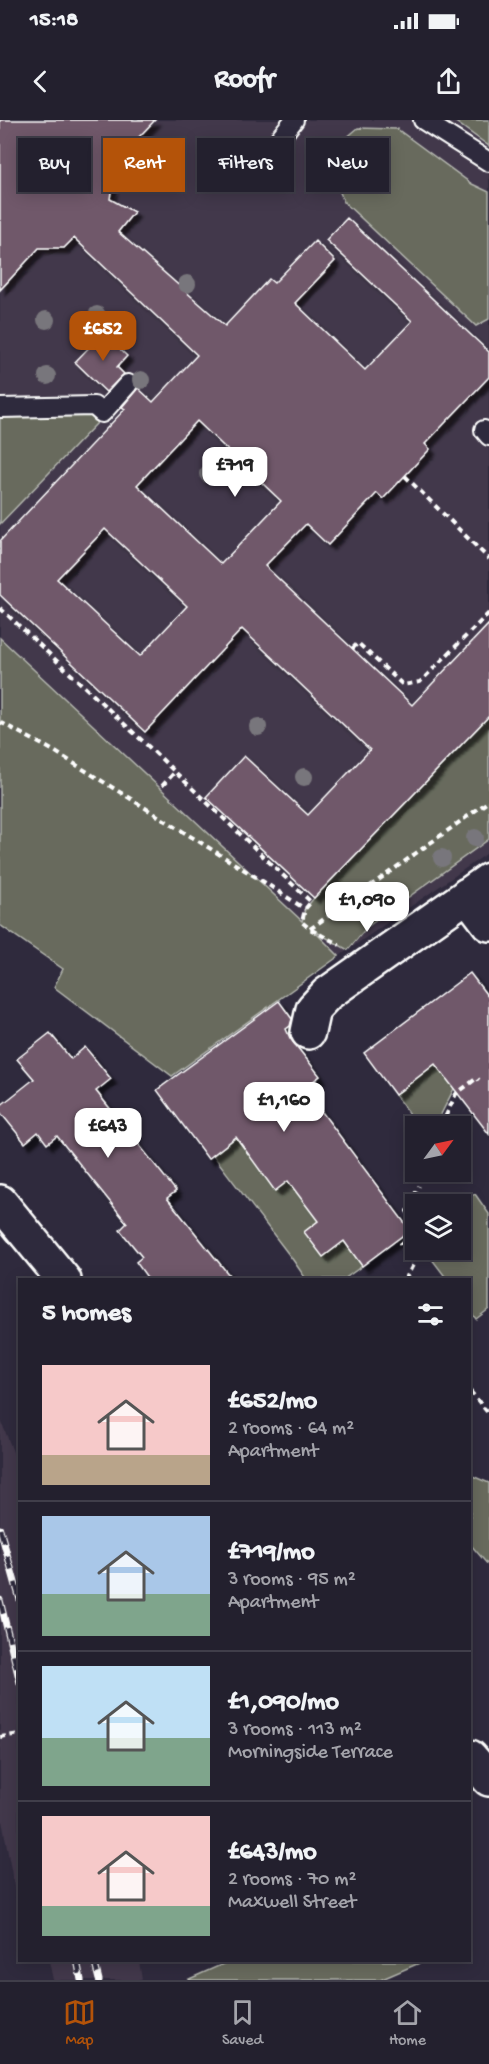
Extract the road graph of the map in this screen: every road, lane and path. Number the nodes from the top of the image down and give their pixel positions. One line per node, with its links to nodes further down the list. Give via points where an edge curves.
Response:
1 (294, 120): 3 (lane)
2 (423, 120): 4 (lane)
3 (280, 138)
4 (489, 162)
5 (128, 384): 6 (lane, via 102,414 93,406)
6 (0, 408)
7 (405, 476): 8 (path)
8 (489, 559)
9 (0, 608): 13 (path)
10 (489, 613): 11 (path, via 420,682 403,685 358,643)
11 (352, 649)
12 (0, 722): 17 (path, via 54,751)
13 (175, 772): 14 (path); 17 (path, via 311,902)
14 (162, 786)
15 (489, 801): 17 (path, via 310,929 303,922)
16 (478, 888): 18 (street); 19 (street, via 327,994 313,1009)
17 (305, 909)
18 (489, 924)
19 (308, 1032)
20 (479, 1080): 21 (path, via 456,1094)
21 (446, 1116)
22 (419, 1186): 23 (path)
23 (415, 1194)
24 (0, 1202): 26 (street)
25 (412, 1260): 27 (path, via 414,1263)
26 (62, 1278)
27 (406, 1278)
28 (471, 1392): 29 (path)
29 (489, 1414)
30 (18, 1734): 31 (path)
31 (0, 1737)
32 (471, 1758): 33 (street)
33 (489, 1779)

